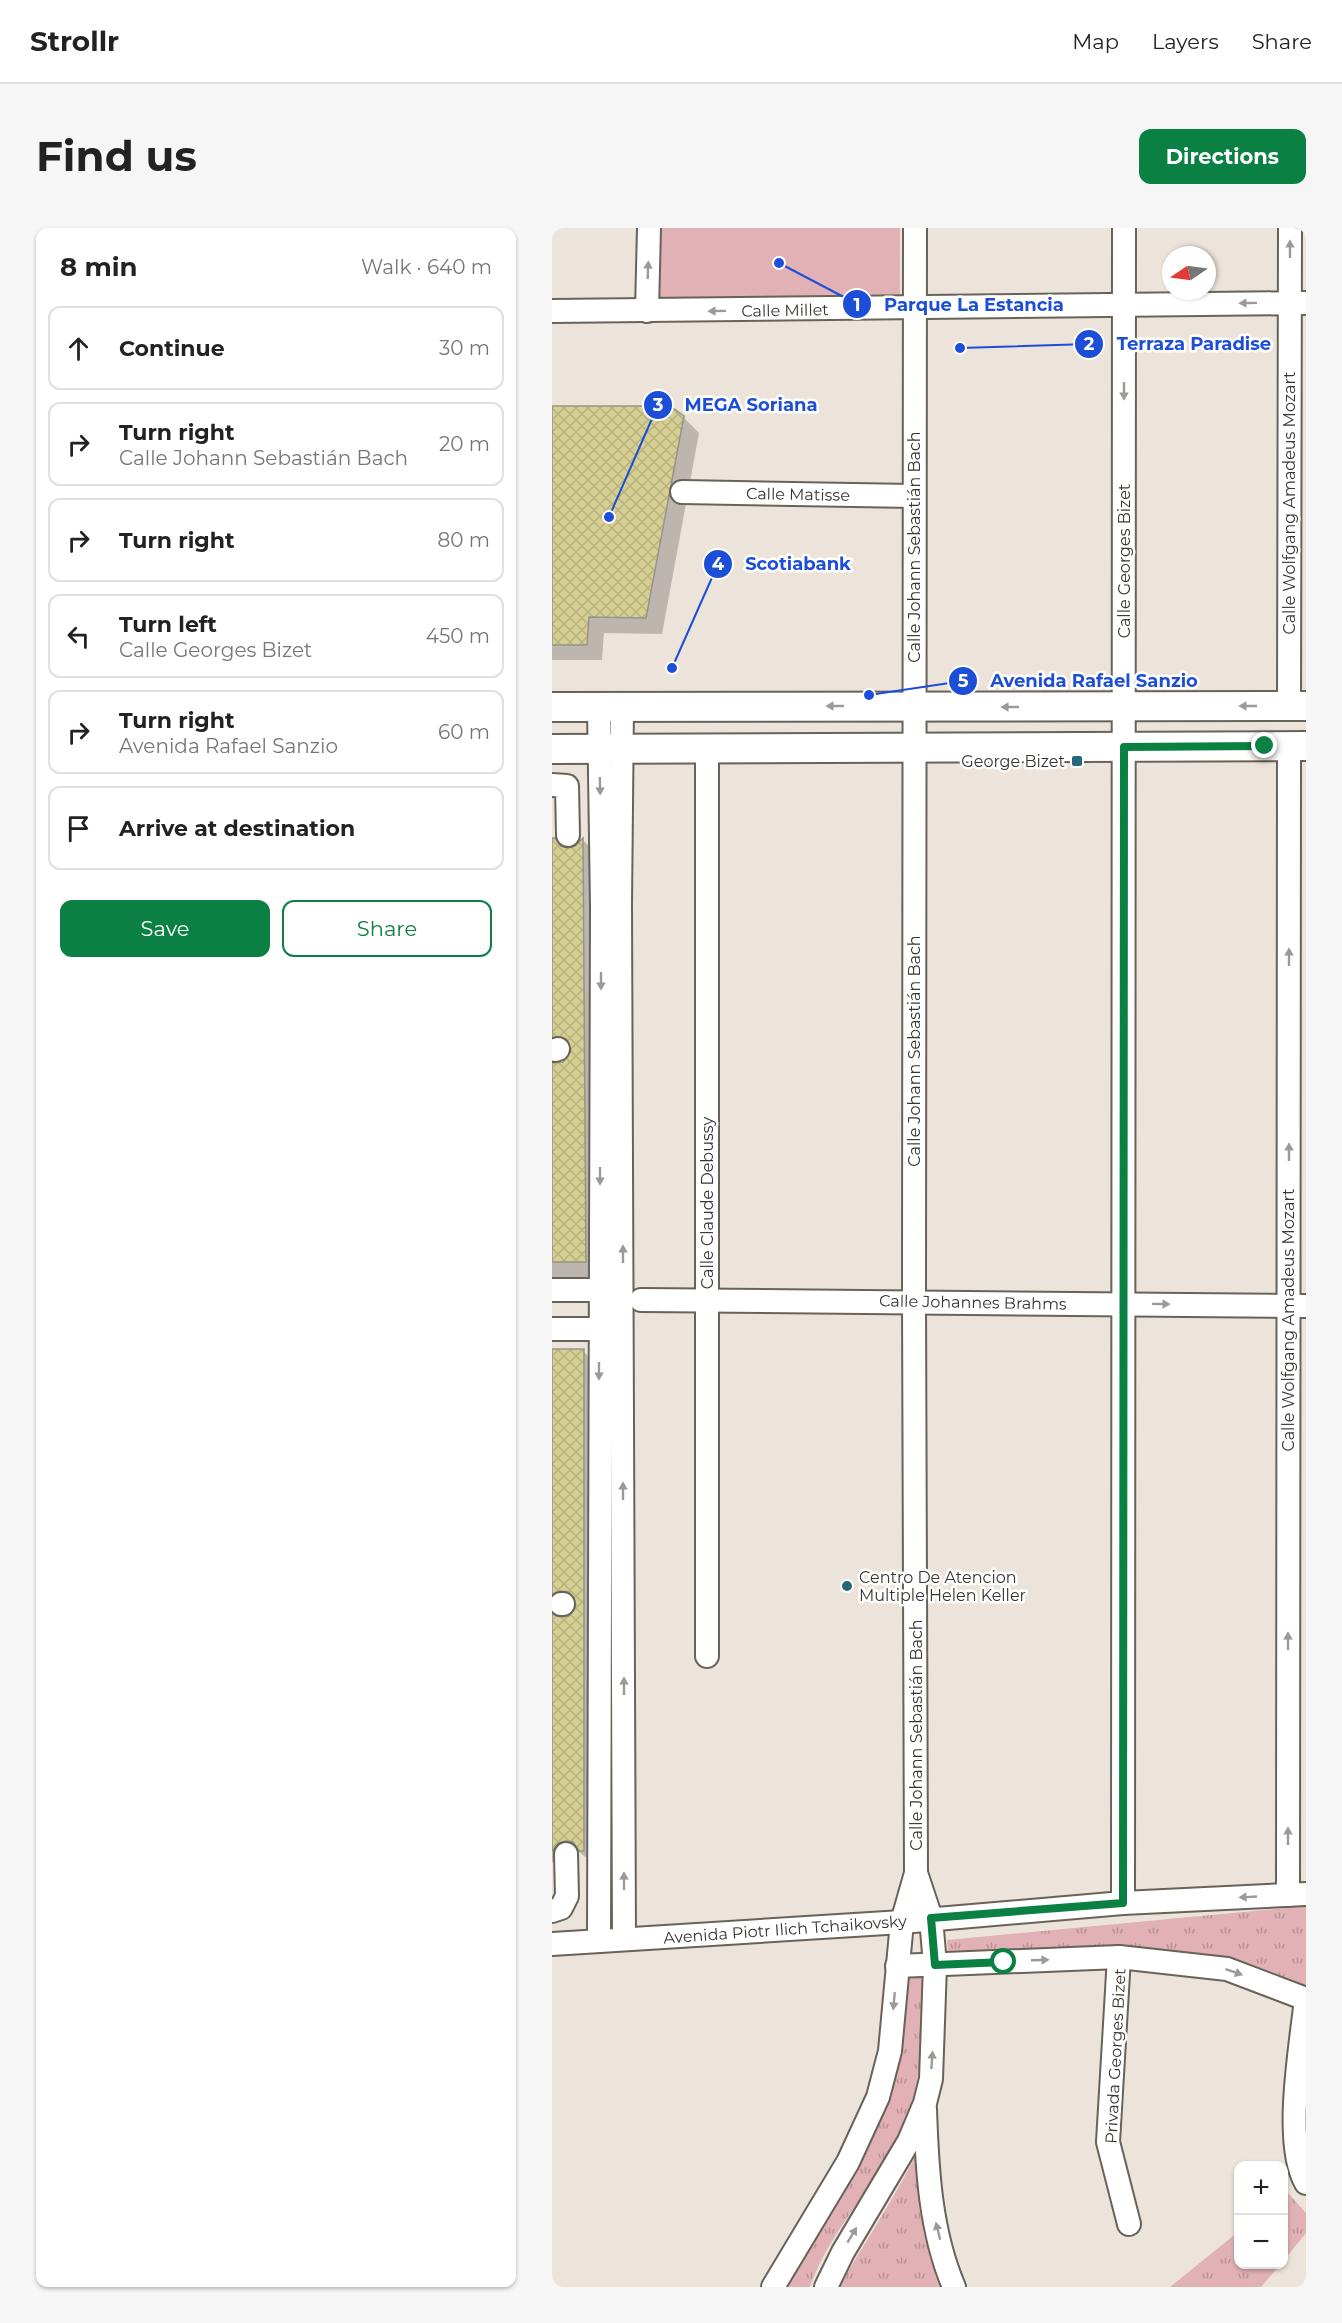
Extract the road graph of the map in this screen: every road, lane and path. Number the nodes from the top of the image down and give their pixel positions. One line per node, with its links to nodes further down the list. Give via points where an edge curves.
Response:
1 (649, 228): 9 (street, one-way to 1)
2 (915, 228): 7 (street, Calle Johann Sebastián Bach)
3 (1124, 228): 6 (street, Calle Georges Bizet)
4 (1290, 228): 5 (street, Calle Wolfgang Amadeus Mozart, one-way to 4)
5 (1298, 303): 6 (street, Calle Millet, one-way to 6); 14 (street, Calle Wolfgang Amadeus Mozart)
6 (1124, 305): 7 (street, Calle Millet); 13 (street, Calle Georges Bizet, one-way to 13)
7 (915, 309): 9 (street, Calle Millet, one-way to 9); 11 (street, Calle Johann Sebastián Bach)
8 (552, 311): 9 (street, Calle Millet)
9 (646, 311)
10 (682, 492): 11 (street, Calle Matisse)
11 (914, 496): 12 (street, Calle Johann Sebastián Bach)
12 (914, 706): 13 (main road, one-way to 12); 16 (main road, one-way to 16); 19 (street, Calle Johann Sebastián Bach)
13 (1124, 706): 14 (main road, one-way to 13); 18 (street, Calle Georges Bizet)
14 (1298, 706)
15 (552, 707): 16 (main road)
16 (611, 707): 21 (street)
17 (1298, 746): 18 (main road); 32 (street, Calle Wolfgang Amadeus Mozart, one-way to 17)
18 (1124, 747): 19 (main road); 31 (street, Calle Georges Bizet)
19 (914, 748): 22 (main road); 30 (street, Calle Johann Sebastián Bach)
20 (552, 749): 21 (main road)
21 (611, 749): 22 (main road); 25 (street, via 611,861)
22 (707, 749): 29 (street, Calle Claude Debussy)
23 (552, 785): 24 (street, via 567,786)
24 (568, 828)
25 (602, 953): 27 (street, one-way to 27); 28 (street, one-way to 25)
26 (552, 1290): 27 (street, Calle Johannes Brahms)
27 (599, 1290): 28 (street, Calle Johannes Brahms); 34 (street)
28 (632, 1295): 29 (street, Calle Johannes Brahms); 35 (street)
29 (707, 1301): 30 (street, Calle Johannes Brahms); 36 (street, Calle Claude Debussy)
30 (914, 1301): 31 (street, Calle Johannes Brahms); 40 (street, Calle Johann Sebastián Bach)
31 (1123, 1304): 32 (street, Calle Johannes Brahms, one-way to 32); 42 (street, Calle Georges Bizet)
32 (1297, 1306): 41 (street, Calle Wolfgang Amadeus Mozart, one-way to 32)
33 (552, 1329): 34 (street)
34 (599, 1329): 35 (street); 37 (street, one-way to 37)
35 (623, 1329): 38 (street, one-way to 35)
36 (707, 1656)
37 (592, 1738): 38 (street); 47 (street)
38 (624, 1738): 46 (street, one-way to 38)
39 (561, 1860): 43 (street, via 567,1896 561,1908)
40 (916, 1873): 44 (street, Calle Johann Sebastián Bach); 45 (street, Calle Johann Sebastián Bach)
41 (1297, 1894): 42 (street, Avenida Piotr Ilich Tchaikovsky, one-way to 42)
42 (1123, 1903): 44 (street, Avenida Piotr Ilich Tchaikovsky)
43 (552, 1911)
44 (931, 1918): 45 (street, Avenida Piotr Ilich Tchaikovsky); 50 (street, Calle Johann Sebastián Bach)
45 (902, 1922): 46 (street, Avenida Piotr Ilich Tchaikovsky); 51 (street, Calle Johann Sebastián Bach)
46 (624, 1939): 47 (street, Avenida Piotr Ilich Tchaikovsky)
47 (599, 1941): 48 (street, Avenida Piotr Ilich Tchaikovsky)
48 (552, 1944)
49 (1119, 1957): 50 (street, one-way to 49); 52 (street, one-way to 52, via 1227,1969); 55 (street, Privada Georges Bizet, via 1108,2142)
50 (935, 1965): 51 (street); 53 (street, Calle Johann Sebastián Bach, one-way to 50, via 933,2056)
51 (897, 1966): 56 (street, Calle Johann Sebastián Bach, one-way to 56, via 890,2051 879,2097 848,2162)
52 (1306, 1999): 54 (street, via 1295,2144)
53 (925, 2103): 57 (street, Calle Johann Sebastián Bach, one-way to 53, via 909,2140); 58 (street, one-way to 53, via 936,2227 928,2178)
54 (1306, 2183)
55 (1129, 2224)
56 (773, 2287)
57 (826, 2287)
58 (954, 2287)

